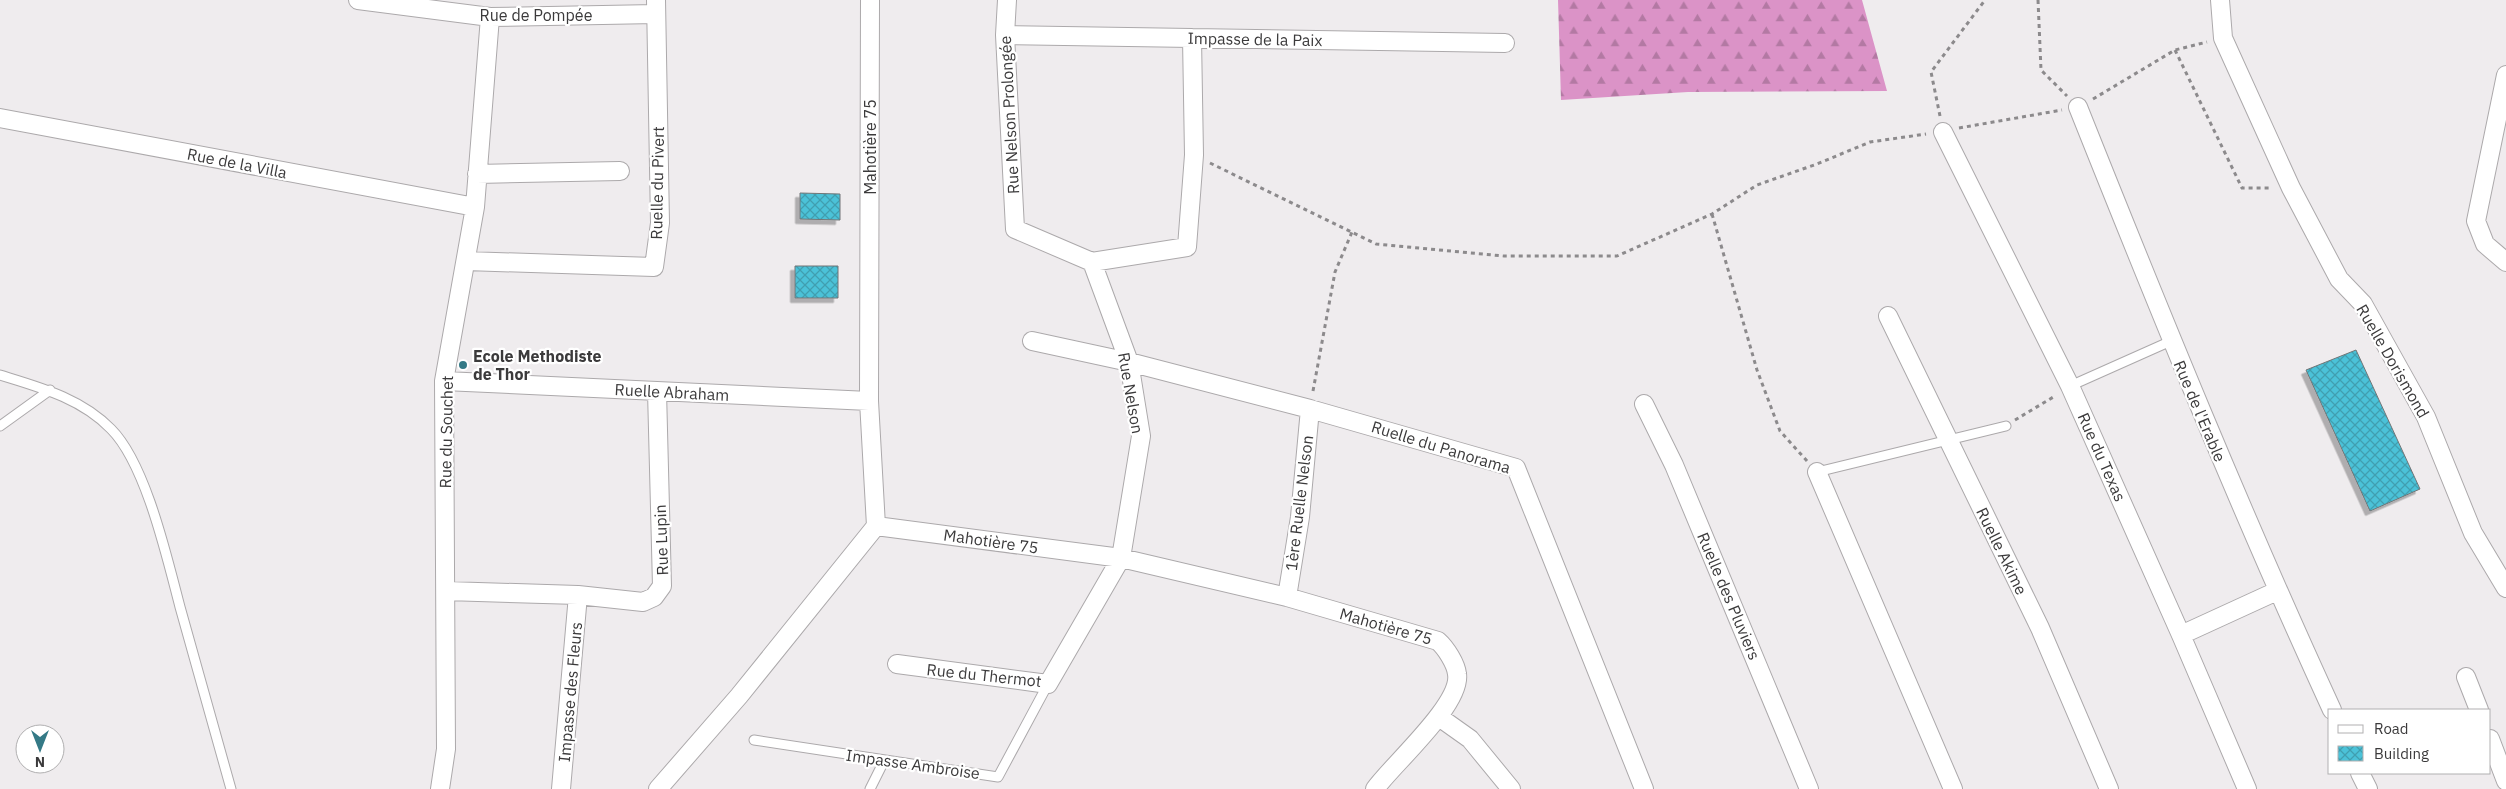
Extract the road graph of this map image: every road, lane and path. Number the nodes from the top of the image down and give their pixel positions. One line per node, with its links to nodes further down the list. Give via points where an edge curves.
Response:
1 (358, 0): 8 (street, Rue de Pompée)
2 (870, 0): 37 (street, Mahotière 75)
3 (1007, 0): 9 (street, Rue Nelson Prolongée)
4 (1985, 0): 17 (path, via 1931,72)
5 (2038, 0): 15 (path, via 2041,70)
6 (2220, 0): 11 (street, Ruelle Dorismond)
7 (656, 7): 8 (street, Rue de Pompée); 25 (street, Ruelle du Pivert, via 660,223 654,267)
8 (490, 17): 20 (street, Rue du Souchet)
9 (1004, 35): 10 (street, Impasse de la Paix); 26 (street, Rue Nelson Prolongée, via 1015,229)
10 (1192, 38): 12 (street, Impasse de la Paix); 18 (street)
11 (2223, 38): 13 (path); 21 (street, Ruelle Dorismond)
12 (1505, 43)
13 (2175, 50): 15 (path); 21 (path, via 2242,188)
14 (2506, 76): 27 (street, via 2476,221 2485,244)
15 (2078, 107): 17 (path); 30 (street, Rue de l'Erable)
16 (0, 118): 22 (street, Rue de la Villa)
17 (1943, 132): 23 (path, via 1870,142 1757,185); 34 (street, Rue du Texas)
18 (1194, 155): 24 (path); 26 (street, via 1187,247)
19 (620, 171): 20 (street)
20 (478, 174): 22 (street, Rue du Souchet)
21 (2290, 188): 46 (street, Ruelle Dorismond, via 2339,279 2363,304 2426,417 2473,533)
22 (475, 207): 25 (street, Rue du Souchet)
23 (1712, 214): 24 (path, via 1617,256 1495,255 1376,244); 43 (path, via 1757,370 1780,431)
24 (1352, 232): 39 (path, via 1334,272)
25 (466, 260): 33 (street, Rue du Souchet)
26 (1092, 262): 31 (street, Rue Nelson)
27 (2506, 262)
28 (1888, 316): 42 (street, Ruelle Akime)
29 (1032, 341): 31 (street, Ruelle du Panorama)
30 (2171, 341): 34 (lane); 48 (street, Rue de l'Erable)
31 (1129, 362): 39 (street, Ruelle du Panorama); 45 (street, Rue Nelson, via 1141,436)
32 (0, 375): 35 (lane)
33 (444, 381): 36 (street, Ruelle Abraham); 47 (street, Rue du Souchet)
34 (2070, 386): 41 (path); 51 (street, Rue du Texas)
35 (50, 390): 40 (lane); 63 (lane, via 96,416 112,429 134,458 163,545)
36 (657, 391): 37 (street, Ruelle Abraham); 49 (street, Rue Lupin, via 662,586 654,597 643,602)
37 (869, 401): 44 (street, Mahotière 75)
38 (1644, 404): 71 (street, Ruelle des Pluviers, via 1674,465)
39 (1310, 409): 50 (street, 1ère Ruelle Nelson, via 1300,517); 70 (street, Ruelle du Panorama, via 1516,468)
40 (0, 426)
41 (2006, 426): 42 (lane)
42 (1948, 440): 43 (lane); 73 (street, Ruelle Akime, via 2040,628)
43 (1817, 472): 72 (street)
44 (876, 526): 45 (street, Mahotière 75); 66 (street, via 739,696)
45 (1121, 558): 50 (street, Mahotière 75); 54 (street, Rue du Thermot)
46 (2506, 588)
47 (446, 591): 49 (street, Rue Lupin); 64 (street, Rue du Souchet, via 446,749)
48 (2277, 591): 51 (street); 55 (street, Rue de l'Erable)
49 (578, 595): 65 (street, Impasse des Fleurs)
50 (1287, 597): 57 (street, Mahotière 75, via 1438,641 1445,647 1457,674 1456,685)
51 (2181, 635): 74 (street, Rue du Texas)
52 (896, 664): 54 (street, Rue du Thermot)
53 (2466, 677): 56 (street)
54 (1048, 684): 60 (lane, Impasse Ambroise, via 998,777)
55 (2332, 709)
56 (2479, 709)
57 (1439, 717): 68 (street, Mahotière 75); 69 (street, via 1470,739)
58 (754, 740): 60 (lane, Impasse Ambroise)
59 (2491, 742): 62 (street)
60 (884, 761): 67 (lane)
61 (2360, 774): 75 (street)
62 (2506, 781)
63 (231, 789)
64 (440, 789)
65 (561, 789)
66 (658, 789)
67 (870, 789)
68 (1375, 789)
69 (1510, 789)
70 (1644, 789)
71 (1810, 789)
72 (1953, 789)
73 (2109, 789)
74 (2247, 789)
75 (2368, 789)

